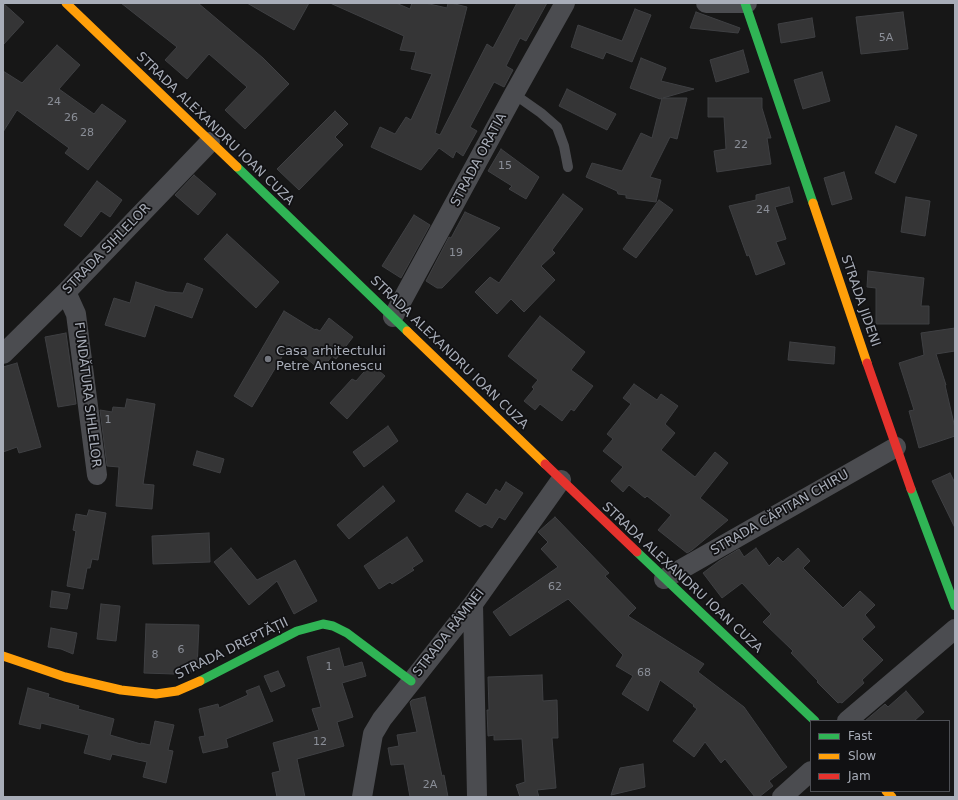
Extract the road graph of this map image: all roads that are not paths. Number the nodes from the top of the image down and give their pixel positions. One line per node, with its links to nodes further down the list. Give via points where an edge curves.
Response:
1 (66, 3): 6 (street, STRADA ALEXANDRU IOAN CUZA)
2 (565, 3): 5 (street, STRADA ORATIA)
3 (706, 3): 4 (street)
4 (746, 3): 11 (street, STRADA JIDENI)
5 (514, 94): 7 (lane, via 557,127); 9 (street, STRADA ORATIA)
6 (210, 142): 8 (street, STRADA SIHLELOR); 9 (street, STRADA ALEXANDRU IOAN CUZA)
7 (568, 167)
8 (66, 292): 10 (street, STRADA SIHLELOR); 12 (street, FUNDĂTURA SIHLELOR, via 76,314)
9 (393, 317): 13 (street, STRADA ALEXANDRU IOAN CUZA)
10 (3, 354)
11 (896, 447): 14 (street, STRADA CĂPITAN CHIRU); 16 (street, STRADA JIDENI)
12 (97, 475)
13 (560, 480): 14 (street, STRADA ALEXANDRU IOAN CUZA); 15 (street, STRADA RÂMNEI)
14 (664, 579): 20 (street, STRADA ALEXANDRU IOAN CUZA)
15 (473, 604): 19 (street, STRADA RÂMNEI); 24 (street)
16 (955, 606)
17 (955, 628): 21 (street)
18 (3, 656): 19 (street, STRADA DREPTĂȚII, via 65,676 121,690 156,694 177,691 197,683 297,631 322,624 347,633)
19 (411, 681): 23 (street, STRADA RÂMNEI, via 373,734)
20 (814, 720)
21 (848, 720)
22 (810, 772): 25 (street)
23 (362, 797)
24 (478, 797)
25 (782, 797)

